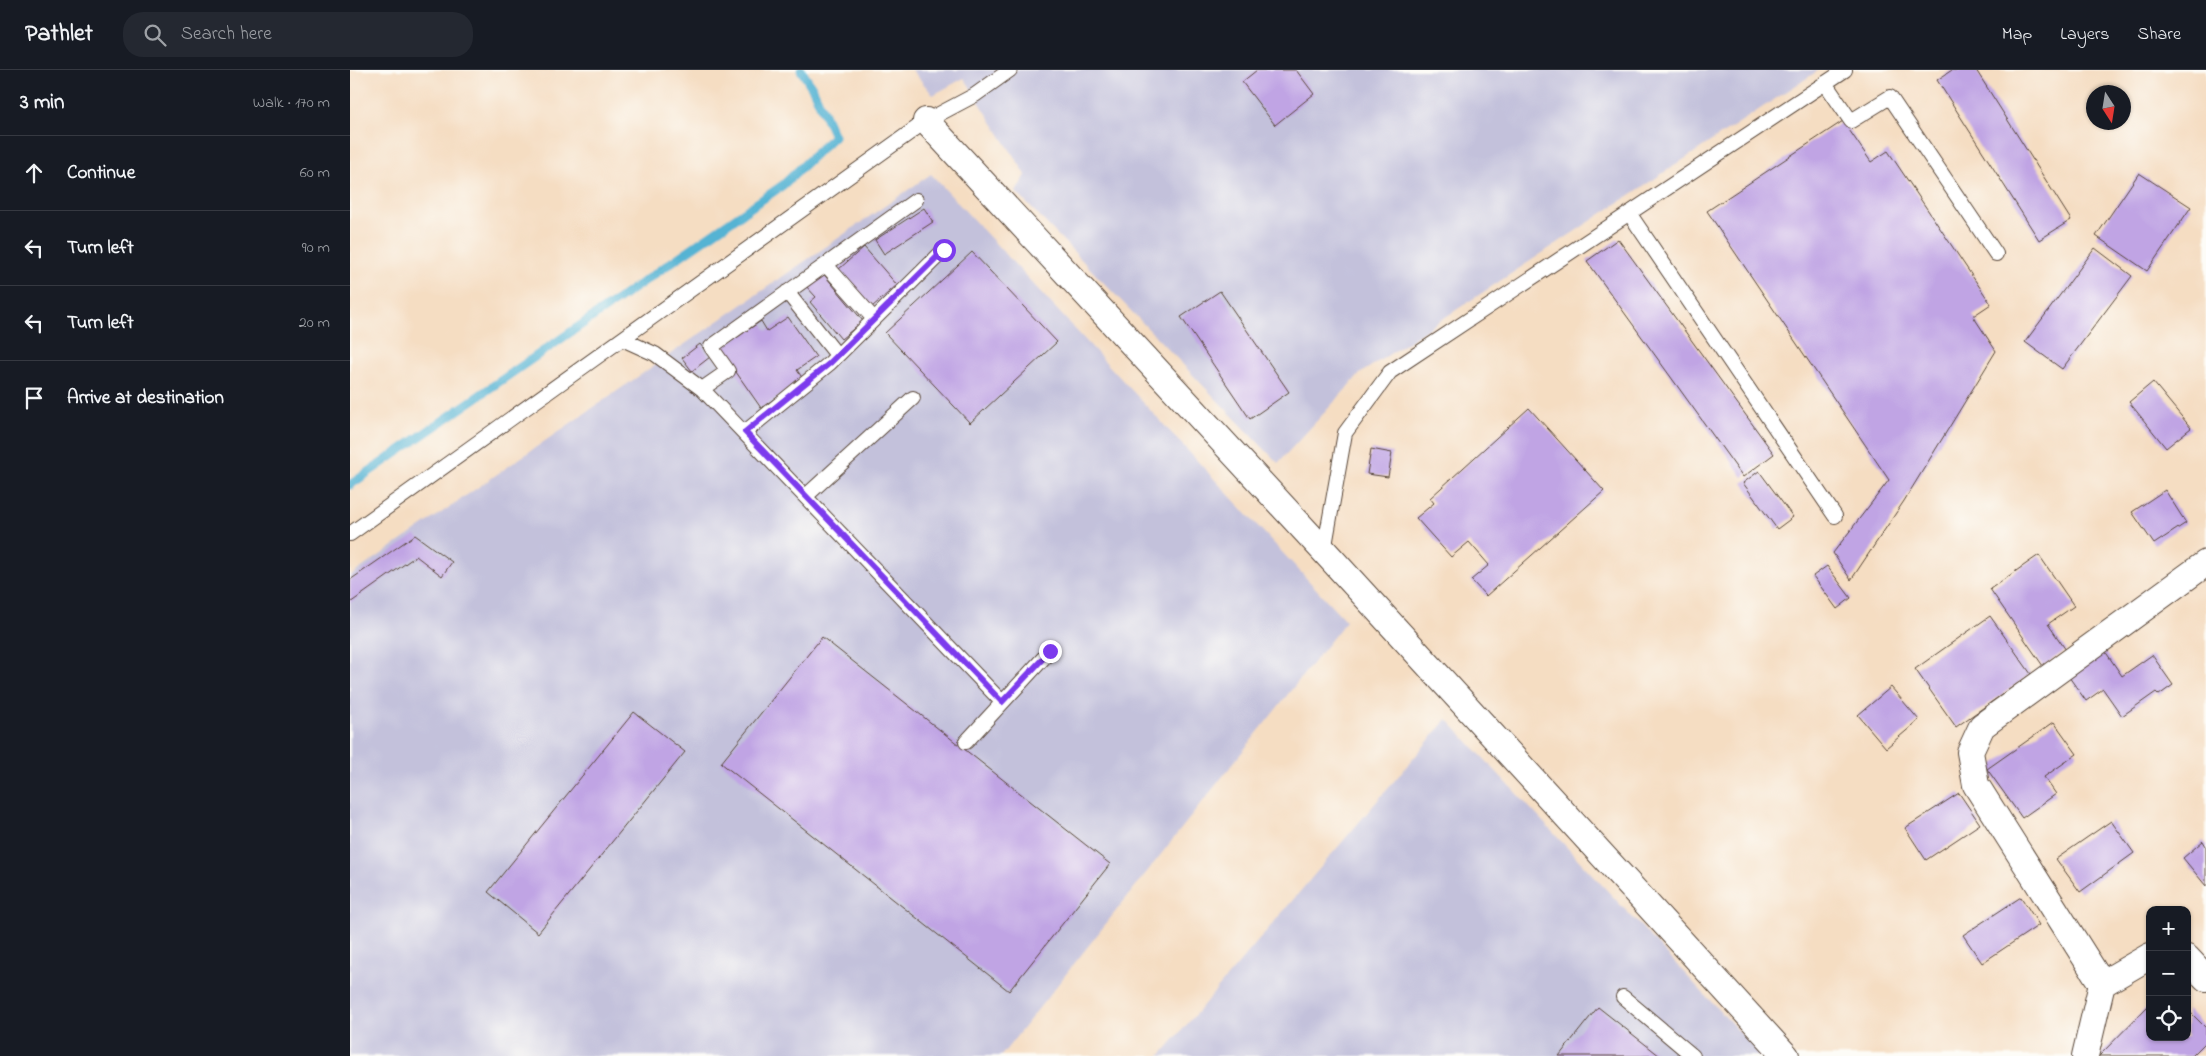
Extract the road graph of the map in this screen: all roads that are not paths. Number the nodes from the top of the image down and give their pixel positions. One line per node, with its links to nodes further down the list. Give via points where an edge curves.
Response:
1 (1010, 70): 4 (lane, via 975,95)
2 (1845, 70): 3 (lane)
3 (1825, 83): 6 (lane); 8 (lane, via 1851,121 1890,97)
4 (926, 121): 12 (lane); 20 (street)
5 (916, 200): 9 (lane)
6 (1629, 213): 18 (lane); 20 (lane, via 1390,372 1345,433)
7 (944, 250): 11 (lane)
8 (1996, 254)
9 (826, 265): 10 (lane); 11 (lane)
10 (788, 292): 13 (lane); 14 (lane, via 711,347 728,371)
11 (874, 320): 13 (lane)
12 (622, 339): 14 (lane, via 655,354); 19 (lane)
13 (837, 355): 16 (lane)
14 (702, 389): 16 (lane)
15 (913, 398): 17 (lane)
16 (745, 432): 17 (lane)
17 (806, 496): 23 (lane)
18 (1835, 516)
19 (350, 534)
20 (1324, 551): 31 (street)
21 (2206, 563): 28 (street, via 1982,726 1970,752 1976,785)
22 (1050, 651): 23 (lane)
23 (1002, 702): 24 (lane)
24 (966, 742)
25 (2146, 958): 28 (street)
26 (2191, 962): 27 (street)
27 (2206, 978)
28 (2102, 984): 32 (street)
29 (1623, 997): 30 (lane)
30 (1693, 1056)
31 (1786, 1056)
32 (2085, 1056)

